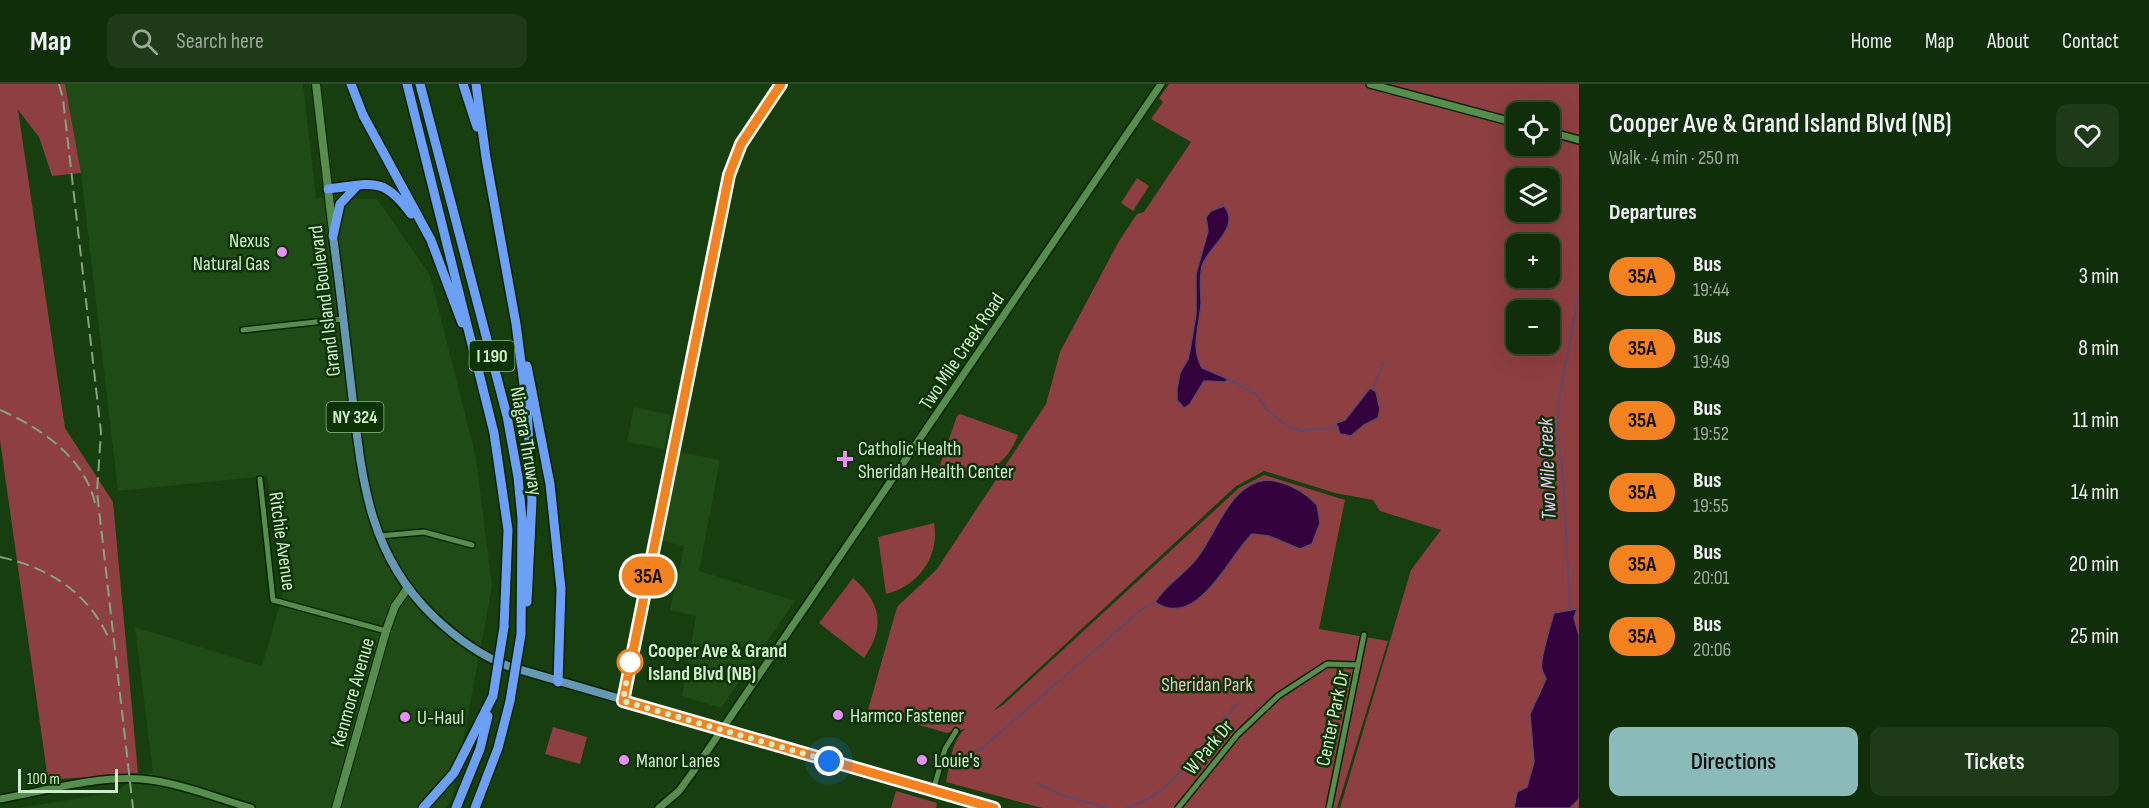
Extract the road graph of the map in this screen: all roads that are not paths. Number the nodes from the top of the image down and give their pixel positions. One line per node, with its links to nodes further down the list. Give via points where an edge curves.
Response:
1 (316, 84): 15 (main road, Grand Island Boulevard / NY 324)
2 (351, 84): 16 (highway, via 363,115)
3 (407, 84): 21 (highway, Niagara Thruway / I 190)
4 (420, 84): 27 (highway, Niagara Thruway / I 190, via 501,393 518,477 522,519)
5 (463, 84): 13 (highway)
6 (476, 84): 13 (highway)
7 (781, 84): 32 (street, via 741,144 729,175)
8 (1161, 84): 33 (street, Two Mile Creek Road)
9 (1370, 84): 10 (street)
10 (1506, 120)
11 (1560, 135): 12 (street)
12 (1579, 140)
13 (486, 158): 19 (highway)
14 (360, 185): 15 (highway); 16 (highway, via 379,185 391,190); 17 (highway, via 340,204)
15 (328, 189): 17 (main road, Grand Island Boulevard / NY 324)
16 (426, 231): 21 (highway, via 444,270)
17 (333, 236): 18 (main road, Grand Island Boulevard / NY 324)
18 (343, 319): 20 (street); 23 (main road, Grand Island Boulevard / NY 324, via 361,468)
19 (516, 324): 27 (highway, via 527,408 532,501 528,598); 30 (highway, via 550,484 561,589)
20 (243, 330)
21 (481, 381): 31 (highway, Niagara Thruway / I 190, bridge, via 494,433 508,530 504,627)
22 (260, 479): 26 (street, Ritchie Avenue, via 273,600)
23 (379, 537): 24 (street, via 424,532); 25 (main road, Grand Island Boulevard / NY 324)
24 (472, 546)
25 (407, 589): 26 (main road, Kenmore Avenue, via 395,606); 30 (main road, Grand Island Boulevard / NY 324, via 444,626 482,654)
26 (386, 631): 38 (main road, Kenmore Avenue)
27 (521, 634): 41 (highway, Niagara Thruway / I 190, bridge, via 498,748)
28 (1365, 635): 29 (street, Center Park Dr)
29 (1358, 665): 44 (street, W Park Dr, via 1328,664 1278,696 1237,735); 45 (street, Center Park Dr)
30 (558, 682): 32 (main road, Grand Island Boulevard / NY 324)
31 (493, 696): 39 (highway, via 454,773); 40 (highway, Niagara Thruway / I 190, via 480,749)
32 (623, 701): 33 (main road, Grand Island Boulevard / NY 324)
33 (721, 730): 35 (main road, Grand Island Boulevard / NY 324); 42 (street, Two Mile Creek Road, via 679,791)
34 (956, 731): 35 (street, via 945,749)
35 (933, 791): 43 (main road, Grand Island Boulevard / NY 324)
36 (0, 799): 37 (street, via 138,779)
37 (251, 808)
38 (336, 808)
39 (423, 808)
40 (456, 808)
41 (475, 808)
42 (659, 808)
43 (994, 808)
44 (1178, 808)
45 (1329, 808)

